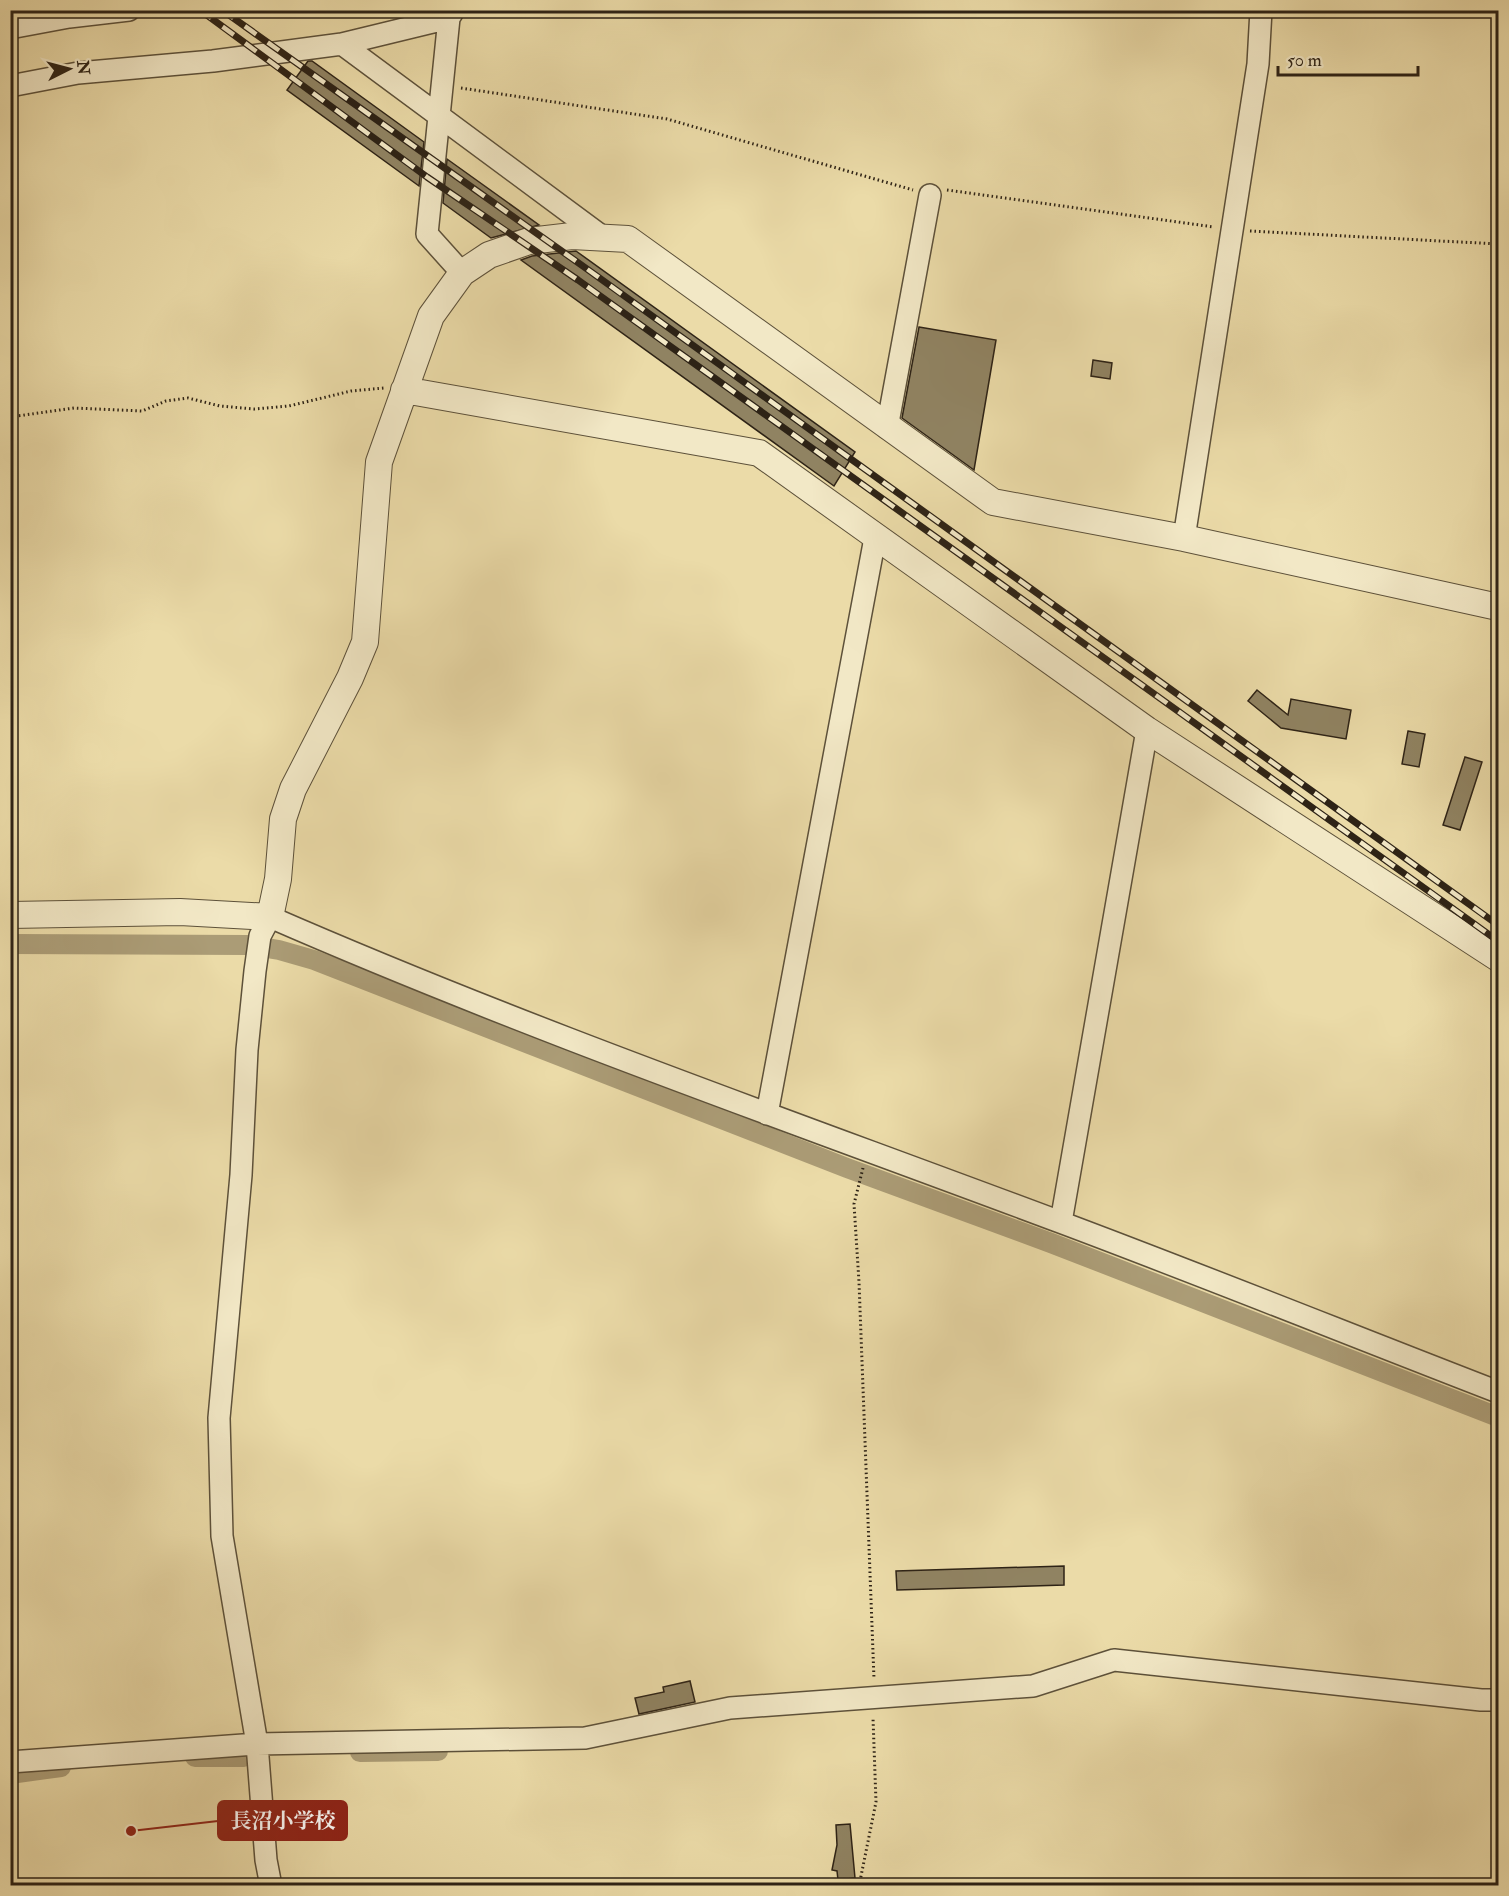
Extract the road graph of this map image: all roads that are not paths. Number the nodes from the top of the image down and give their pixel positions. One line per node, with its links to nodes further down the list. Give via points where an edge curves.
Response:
1 (129, 10): 4 (street)
2 (1261, 10): 14 (street, via 1258,64)
3 (451, 14): 5 (street); 7 (street)
4 (10, 28)
5 (342, 44): 6 (street, via 213,62 78,74); 7 (street)
6 (10, 86)
7 (438, 117): 9 (street); 10 (street, via 428,234)
8 (930, 195): 12 (street)
9 (604, 238): 10 (street, via 572,236 529,241 489,255); 12 (street, via 628,239)
10 (462, 273): 11 (street, via 431,316)
11 (404, 390): 13 (street, via 759,453); 18 (street, via 380,462 365,642 293,789 283,819 278,879)
12 (887, 428): 14 (street, via 993,502)
13 (875, 538): 16 (street); 20 (street)
14 (1184, 538): 15 (street)
15 (1498, 607)
16 (1147, 730): 19 (street); 21 (street)
17 (10, 915): 18 (street, via 180,912)
18 (265, 926): 20 (street, via 382,966); 24 (street, via 257,959 247,1050 241,1174 219,1418 222,1536)
19 (1498, 958)
20 (767, 1114): 21 (street)
21 (1061, 1222): 22 (street)
22 (1498, 1392)
23 (1498, 1700): 24 (street, via 1114,1660 1033,1686 730,1708 585,1738)
24 (257, 1744): 25 (street); 26 (street)
25 (10, 1762)
26 (271, 1886)

